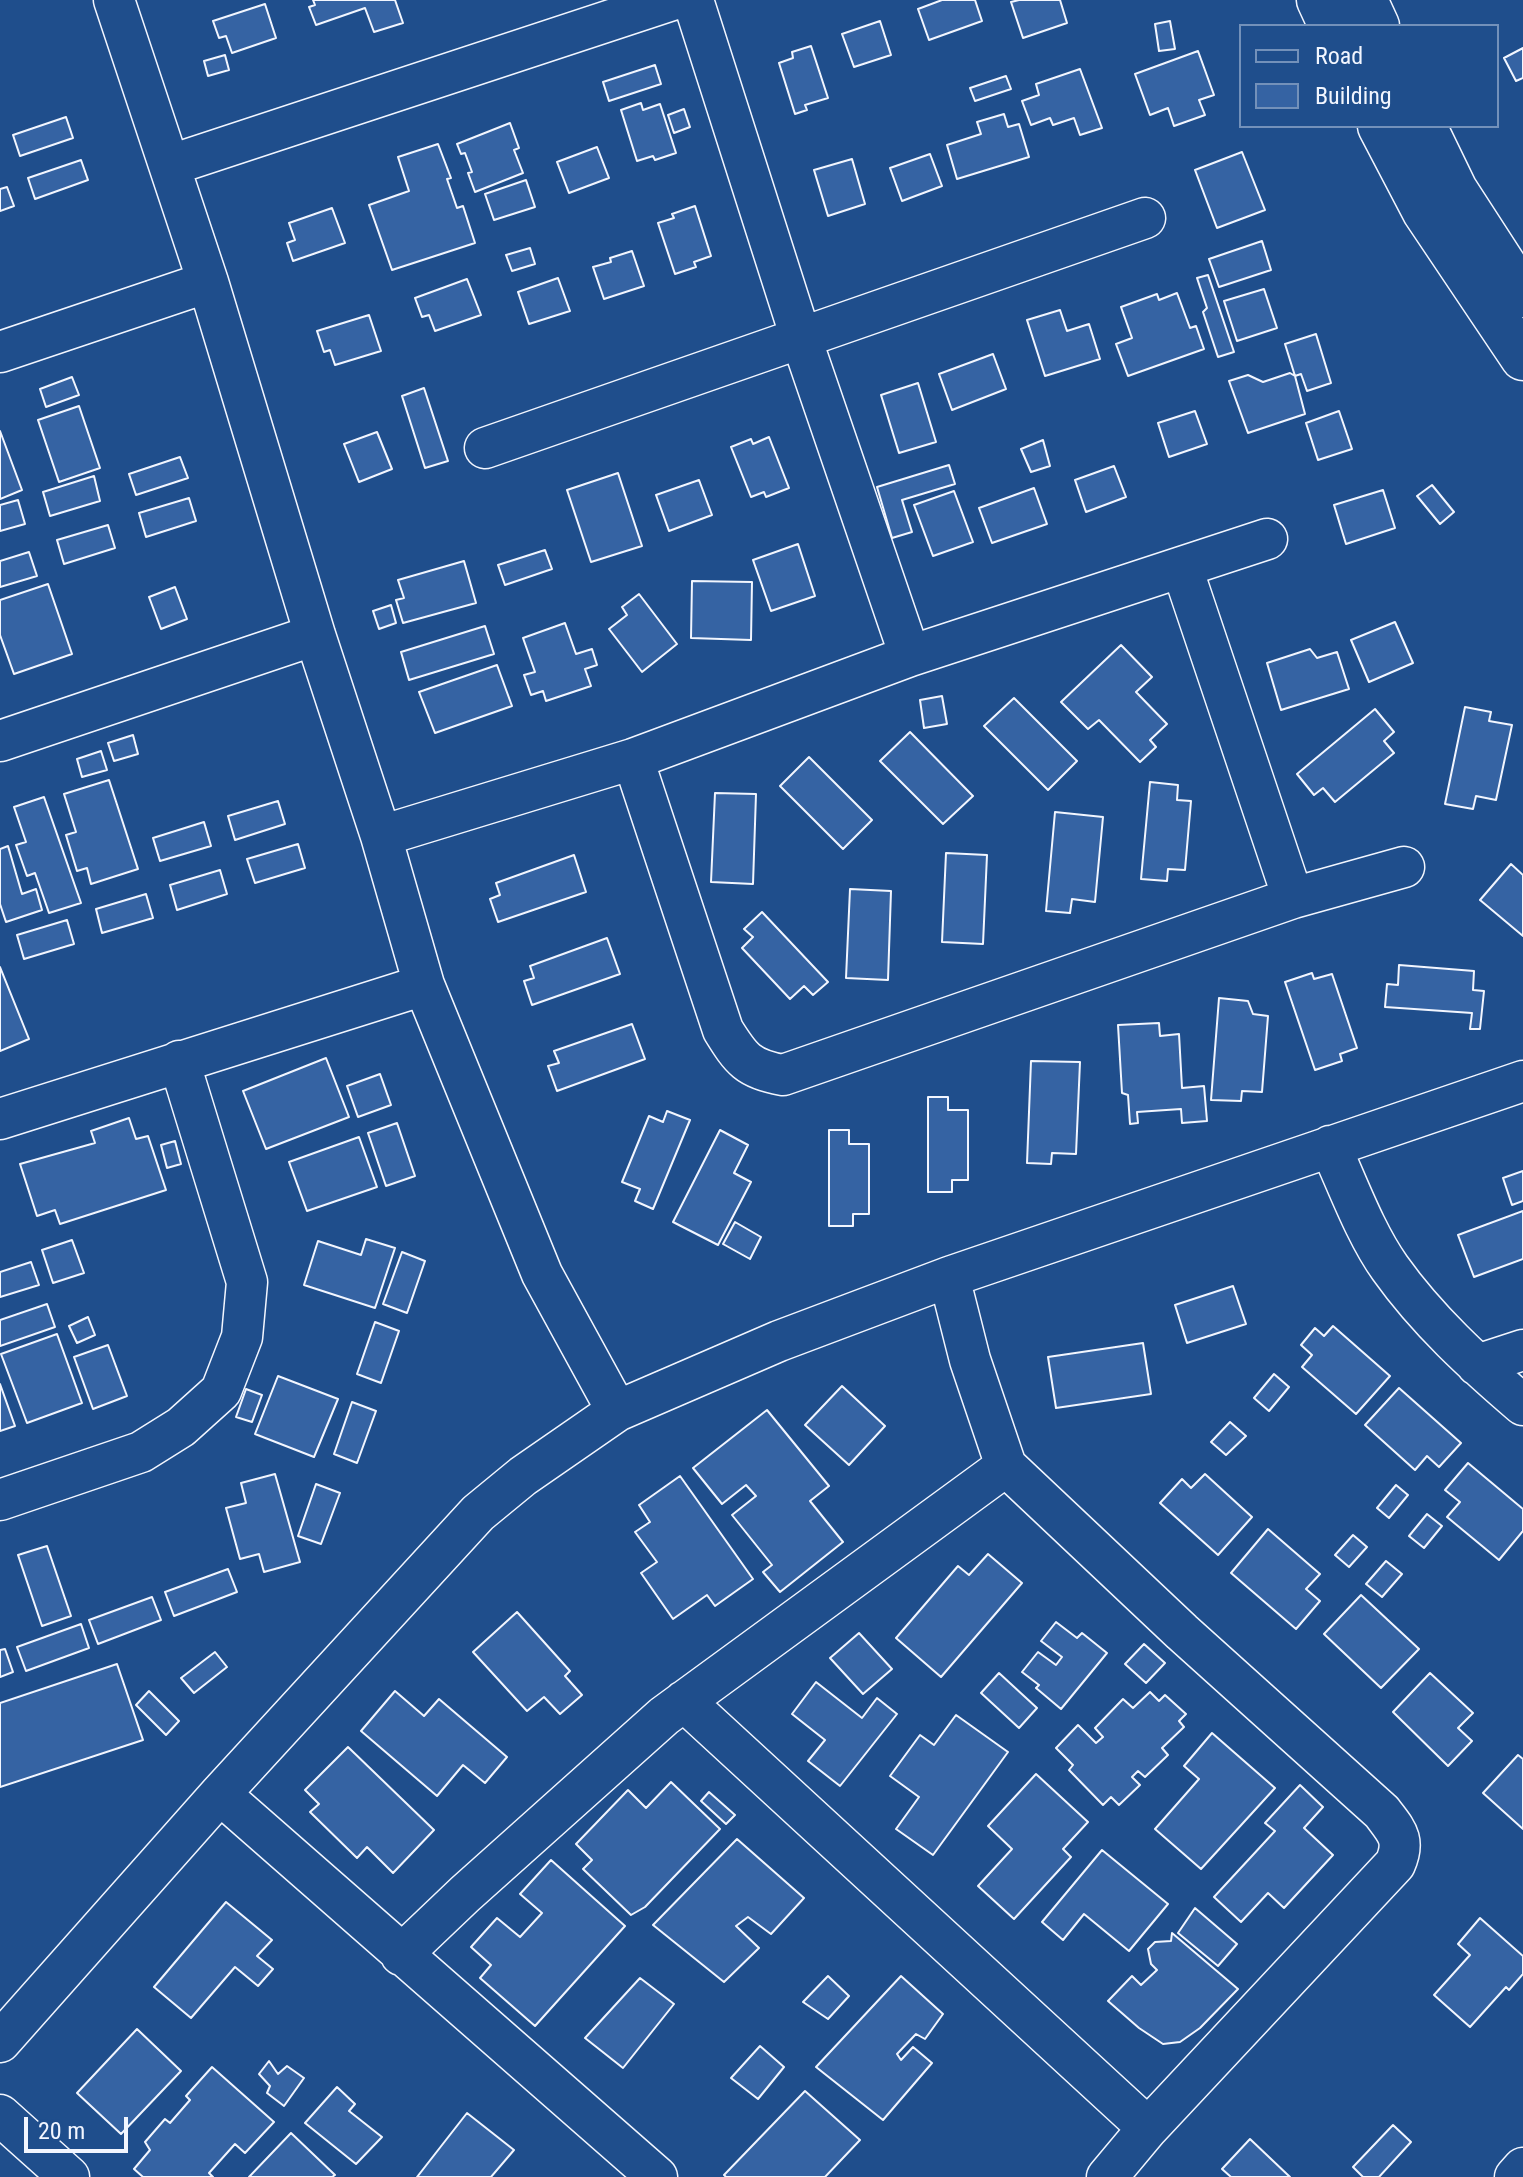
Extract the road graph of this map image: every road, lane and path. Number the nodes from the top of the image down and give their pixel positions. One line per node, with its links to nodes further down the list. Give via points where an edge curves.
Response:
1 (114, 0): 8 (street)
2 (672, 0): 8 (street)
3 (693, 0): 12 (street)
4 (1365, 0): 5 (main road)
5 (1376, 24)
6 (1381, 128): 14 (main road, via 1425,212)
7 (1425, 128): 11 (main road, via 1455,190)
8 (171, 165): 10 (street)
9 (1145, 218): 12 (street)
10 (208, 282): 13 (street); 18 (street)
11 (1523, 295)
12 (801, 338): 15 (street); 19 (street)
13 (0, 352)
14 (1523, 358)
15 (485, 448)
16 (1267, 539): 17 (street)
17 (1182, 568): 19 (street); 24 (street)
18 (315, 635): 20 (street); 22 (street)
19 (910, 656): 21 (street)
20 (0, 741)
21 (633, 759): 22 (street); 24 (street, via 723,1030 741,1058 761,1072 783,1075)
22 (381, 836): 25 (street)
23 (1404, 867): 24 (street)
24 (1293, 898)
25 (424, 985): 26 (street); 34 (street, via 542,1274)
26 (179, 1061): 28 (street); 36 (street, via 247,1282 242,1337 221,1391 181,1427 141,1452)
27 (1523, 1081): 29 (street)
28 (0, 1119)
29 (1330, 1146): 30 (street); 32 (street, via 1388,1266)
30 (949, 1277): 34 (street, via 779,1341); 35 (street)
31 (1523, 1350): 32 (street)
32 (1477, 1365): 33 (street)
33 (1523, 1405)
34 (617, 1411): 38 (street, via 478,1513)
35 (1006, 1466): 37 (street); 42 (street, via 1382,1812 1398,1834 1401,1850 1395,1864)
36 (0, 1500)
37 (684, 1701): 39 (street); 42 (street)
38 (220, 1794): 39 (street); 40 (street)
39 (401, 1955): 45 (street)
40 (0, 2042)
41 (0, 2115): 44 (street)
42 (1148, 2128): 46 (street)
43 (1523, 2168): 47 (street)
44 (69, 2177)
45 (657, 2177)
46 (1107, 2177)
47 (1515, 2177)

